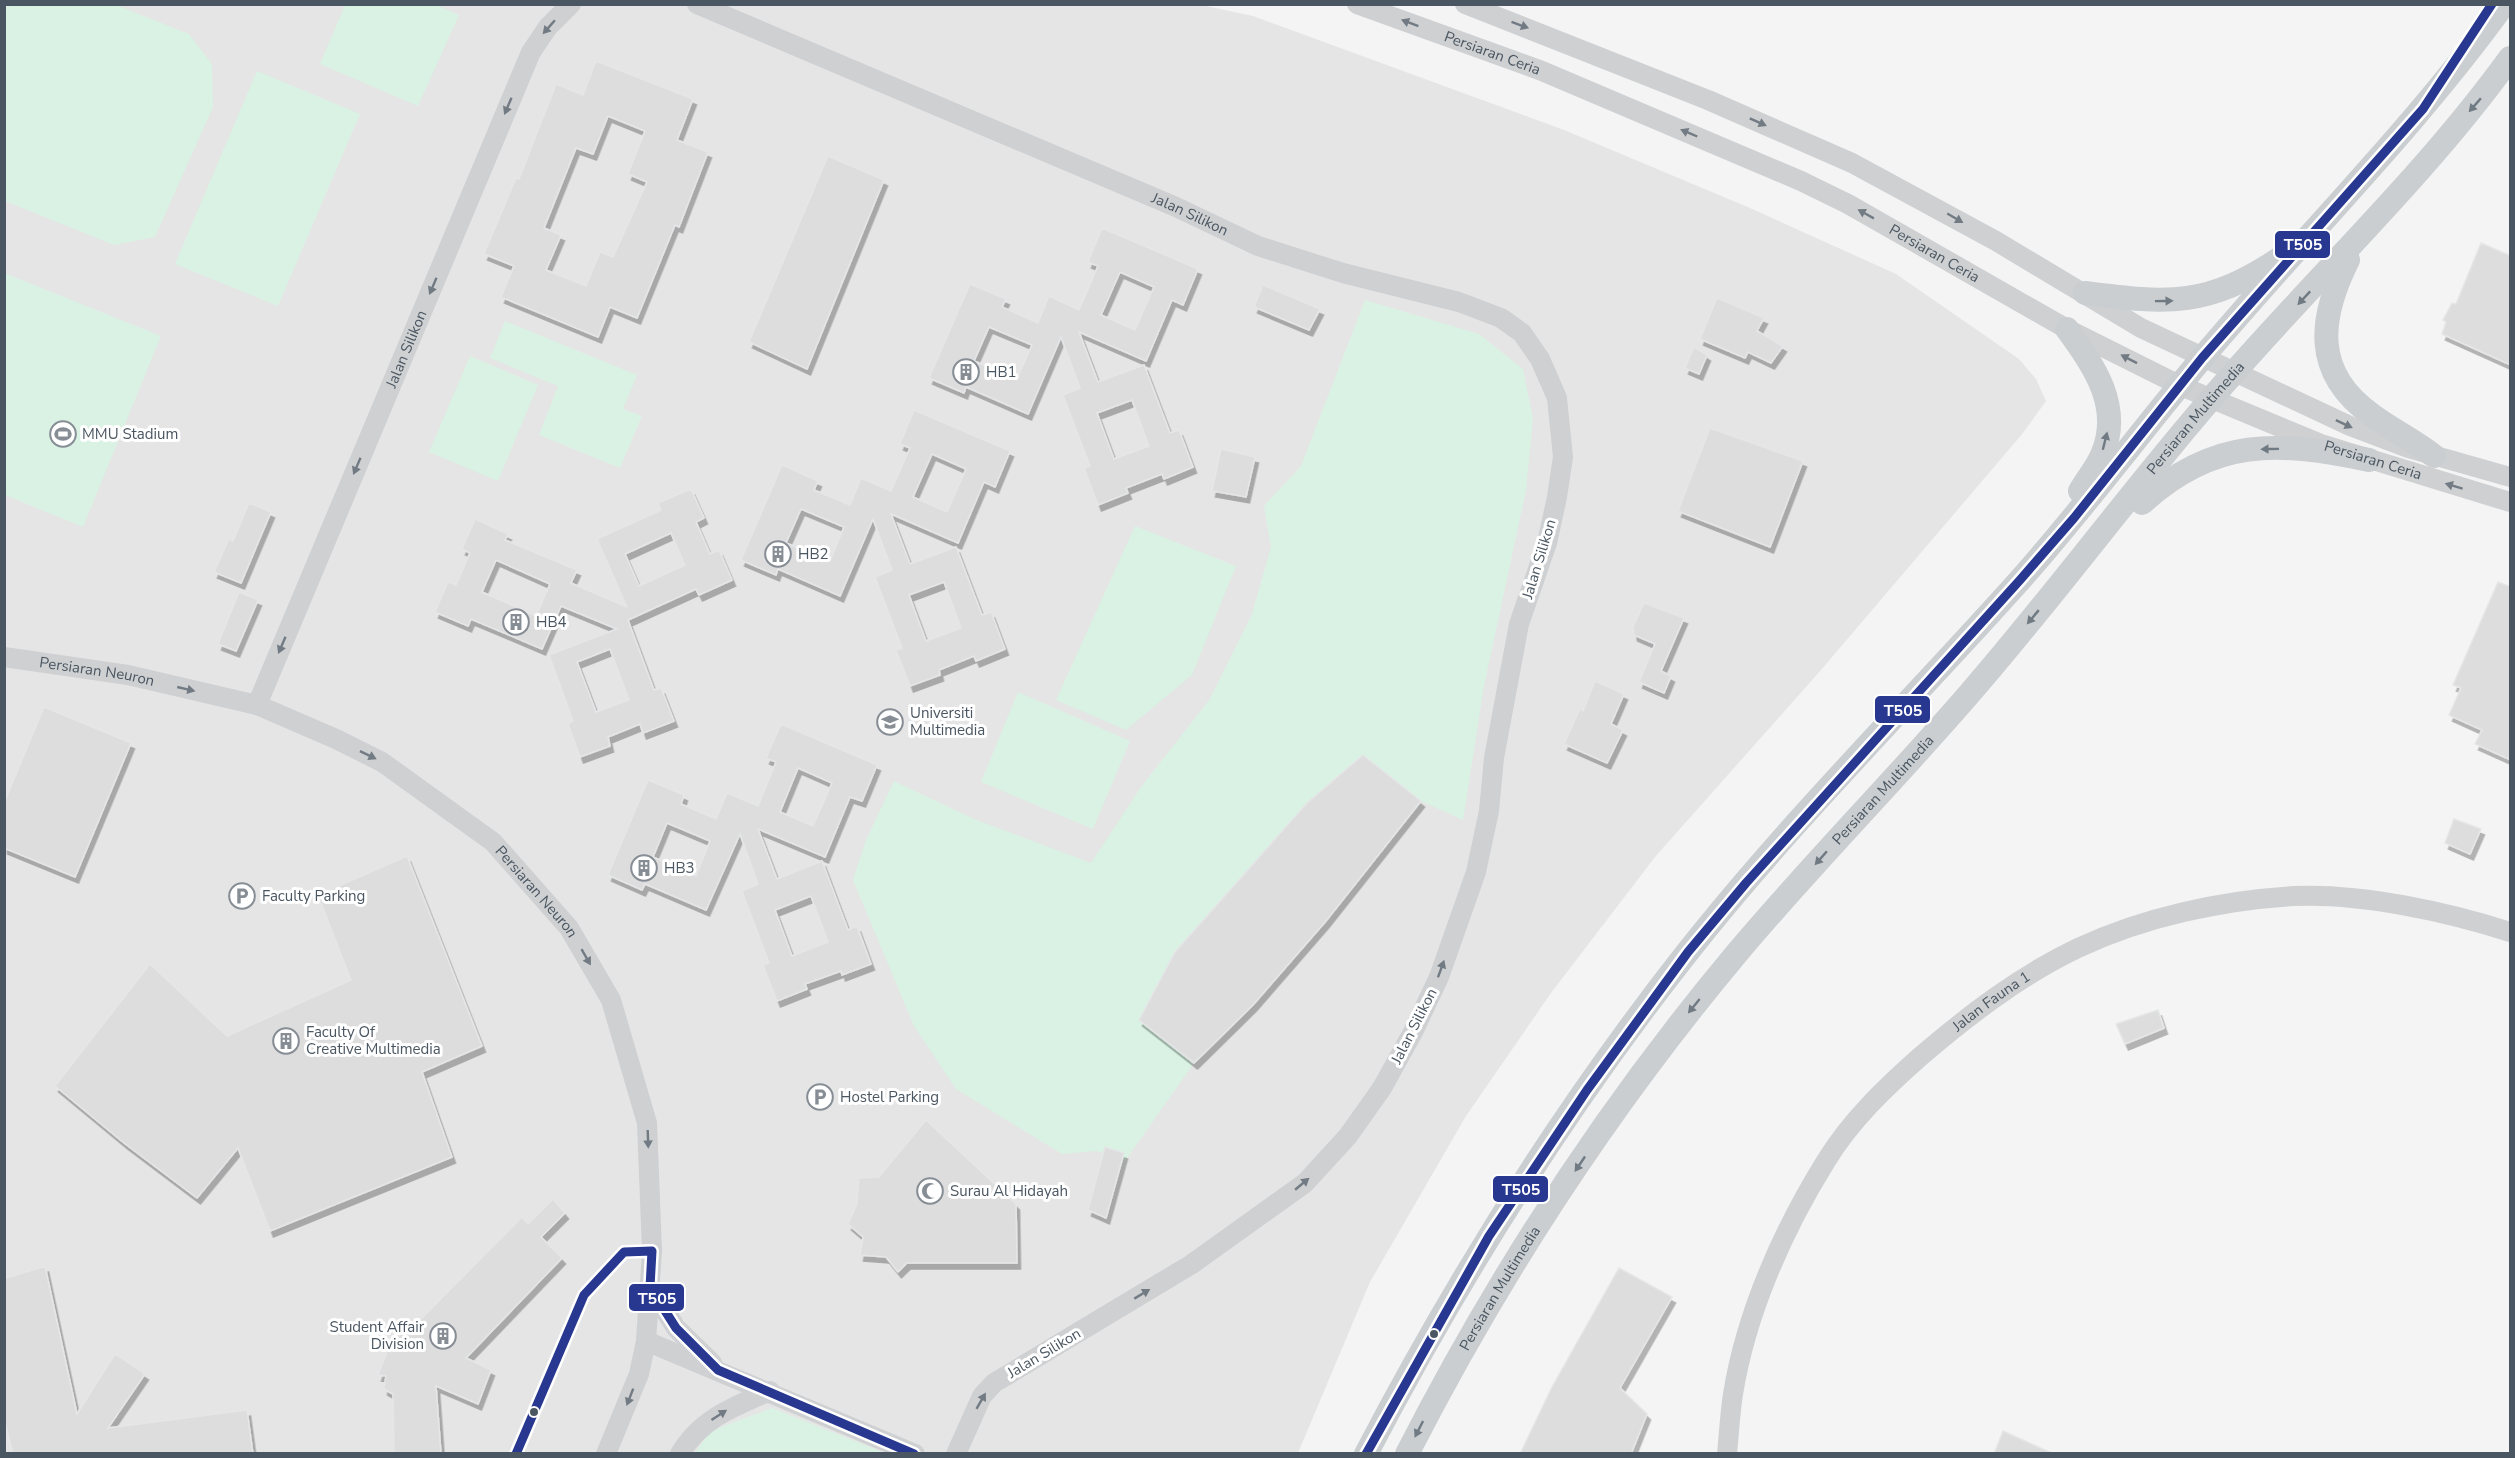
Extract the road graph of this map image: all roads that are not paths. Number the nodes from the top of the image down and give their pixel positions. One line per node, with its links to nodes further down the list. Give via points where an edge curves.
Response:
1 (571, 4): 24 (street, Jalan Silikon, one-way to 24, via 531,52)
2 (697, 4): 33 (street, Jalan Silikon, one-way to 2, via 982,1396 994,1383 1192,1264 1305,1183 1348,1136 1382,1088 1439,977 1476,872 1519,624 1547,543 1557,497 1563,456 1557,398 1540,359 1522,333 1501,318 1459,302 1343,273 1258,246 1176,207)
3 (1357, 4): 12 (street, Persiaran Ceria, one-way to 3, via 1848,204 1792,177 1542,71)
4 (1465, 4): 11 (street, Persiaran Ceria, one-way to 11, via 1708,100 1852,163)
5 (2492, 4): 8 (main road)
6 (2504, 4): 8 (main road, Persiaran Multimedia)
7 (2511, 58): 10 (main road, Persiaran Multimedia, one-way to 10, via 2481,99)
8 (2423, 109): 9 (main road, Persiaran Multimedia)
9 (2333, 211): 11 (main road, one-way to 9, via 2161,302 2219,292 2289,252); 13 (main road, Persiaran Multimedia)
10 (2359, 239): 14 (main road, Persiaran Multimedia, one-way to 14); 17 (main road, via 2328,309 2327,354 2331,368 2372,416)
11 (2085, 293): 13 (street, Persiaran Ceria, via 2141,328)
12 (2067, 329): 15 (street, Persiaran Ceria, one-way to 12); 22 (main road, one-way to 12, via 2073,504 2102,455 2108,434 2108,399 2086,355)
13 (2202, 358): 14 (street, Persiaran Ceria); 15 (main road, Persiaran Multimedia)
14 (2235, 371): 16 (main road, Persiaran Multimedia); 17 (street, Persiaran Ceria, one-way to 17, via 2350,426)
15 (2181, 386): 16 (street, Persiaran Ceria); 22 (main road, Persiaran Multimedia)
16 (2213, 398): 18 (street, Persiaran Ceria); 21 (main road, Persiaran Multimedia)
17 (2434, 456): 19 (street, Persiaran Ceria)
18 (2369, 460): 20 (street, Persiaran Ceria, one-way to 18); 21 (main road, one-way to 21, via 2322,450 2243,450 2193,465 2144,500)
19 (2511, 477)
20 (2511, 502)
21 (2070, 572): 35 (main road, Persiaran Multimedia, one-way to 35, via 1970,693 1738,952 1653,1059 1509,1272)
22 (2020, 580): 34 (main road, Persiaran Multimedia, via 1746,883 1639,1016 1489,1236)
23 (4, 657): 24 (street, Persiaran Neuron, one-way to 24, via 128,675)
24 (257, 705): 26 (street, Persiaran Neuron, one-way to 26, via 382,762 437,800 493,842 569,927 611,1000 647,1123)
25 (2511, 932): 36 (street, Jalan Fauna 1, via 2447,915 2342,897 2238,901 2132,928 2079,947 2021,980 1954,1028 1898,1077 1860,1114 1827,1159 1795,1214 1750,1327 1734,1392)
26 (650, 1287): 27 (street, Persiaran Neuron); 28 (street, via 676,1328)
27 (646, 1341): 28 (street); 30 (street, Persiaran Neuron, one-way to 30, via 639,1374)
28 (718, 1370): 29 (street)
29 (770, 1391): 31 (street, one-way to 29, via 690,1436 723,1412); 32 (street)
30 (606, 1454)
31 (680, 1454)
32 (915, 1454)
33 (956, 1454)
34 (1366, 1454)
35 (1407, 1454)
36 (1727, 1454)

